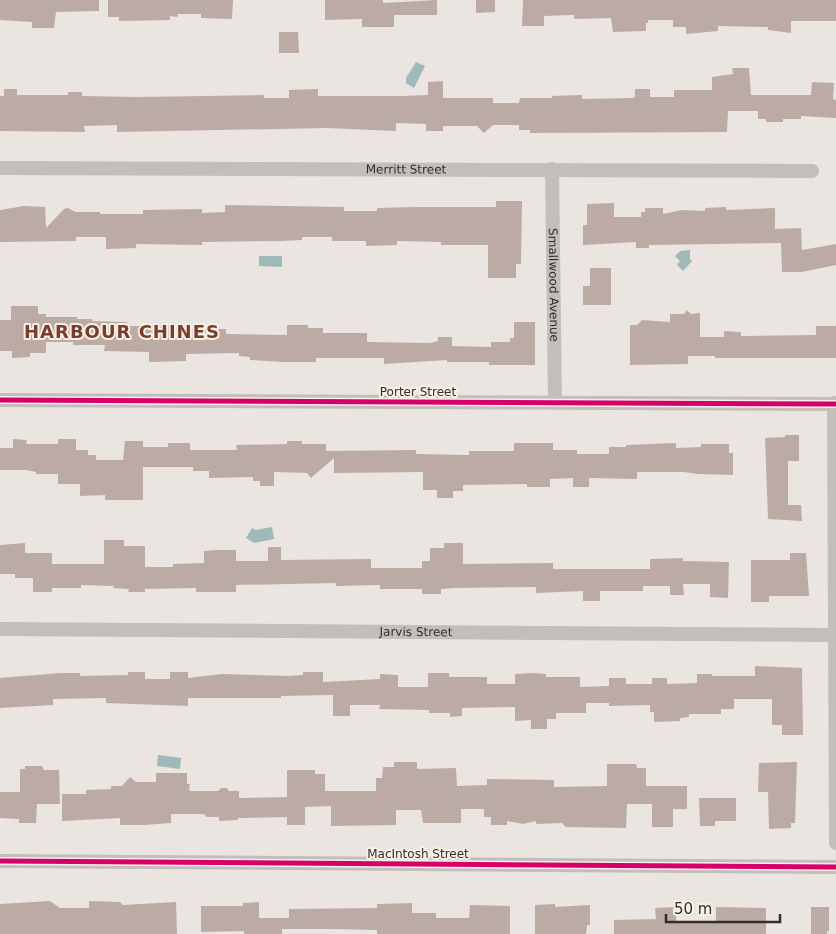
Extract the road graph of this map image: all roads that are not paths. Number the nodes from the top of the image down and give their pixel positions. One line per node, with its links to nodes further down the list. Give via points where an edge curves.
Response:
1 (0, 168): 2 (street, Merritt Street)
2 (552, 169): 3 (street, Merritt Street); 5 (street, Smallwood Avenue)
3 (812, 171)
4 (0, 400): 5 (street, Porter Street)
5 (555, 402): 6 (street, Porter Street)
6 (835, 404): 8 (street)
7 (0, 629): 8 (street, Jarvis Street)
8 (834, 636): 9 (street)
9 (836, 843)
10 (0, 860): 11 (street, MacIntosh Street)
11 (836, 867)

